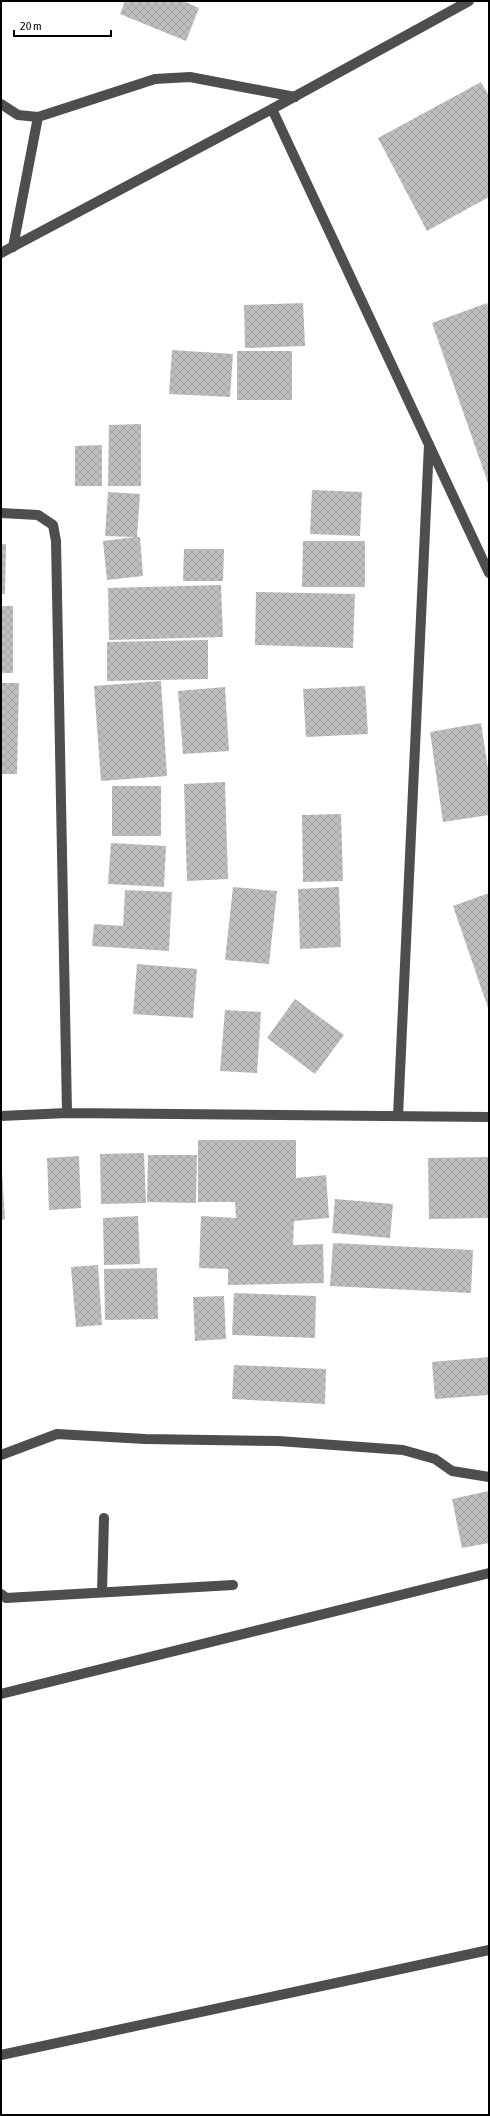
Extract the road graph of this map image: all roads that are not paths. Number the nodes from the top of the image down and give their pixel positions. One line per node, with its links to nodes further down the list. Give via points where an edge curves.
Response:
1 (469, 1): 2 (street)
2 (295, 97): 4 (street); 5 (street, via 190,77 155,79)
3 (1, 104): 5 (street, via 18,115)
4 (272, 110): 6 (street); 8 (street)
5 (38, 117): 6 (street)
6 (13, 247): 7 (street)
7 (1, 253)
8 (429, 444): 10 (street); 13 (street)
9 (1, 513): 11 (street, via 38,515 53,525 56,541)
10 (489, 573)
11 (67, 1113): 12 (street); 13 (street)
12 (1, 1116)
13 (398, 1116): 14 (street)
14 (489, 1117)
15 (1, 1455): 16 (street, via 57,1434 145,1439 278,1441 403,1450 435,1459 452,1471)
16 (489, 1477)
17 (104, 1518): 20 (street)
18 (489, 1573): 22 (street)
19 (233, 1585): 20 (street)
20 (102, 1592): 21 (street, via 6,1598)
21 (1, 1594)
22 (1, 1694)
23 (489, 1950): 24 (street)
24 (1, 2055)

